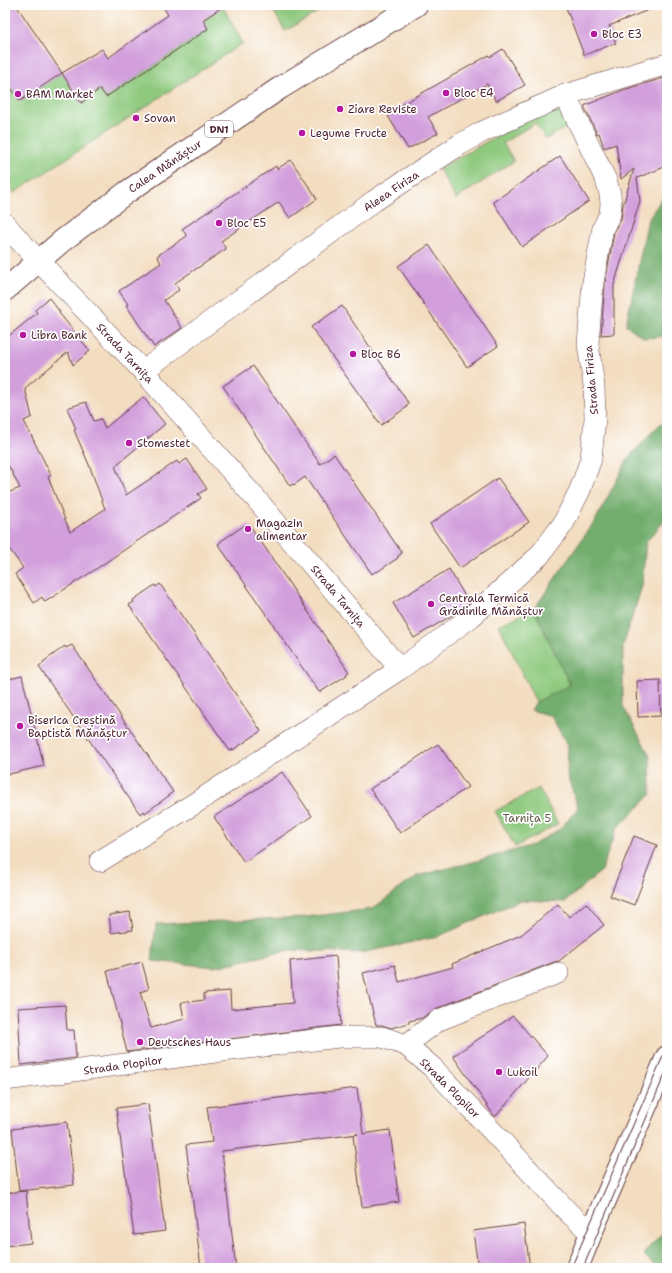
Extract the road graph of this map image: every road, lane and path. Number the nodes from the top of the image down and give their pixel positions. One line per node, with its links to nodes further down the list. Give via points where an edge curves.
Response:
1 (414, 6): 5 (main road, Calea Mănăștur / DN1, via 241,114 127,192)
2 (667, 64): 3 (street, Aleea Firiza)
3 (565, 95): 7 (street, Aleea Firiza, via 482,132 404,181); 8 (street, Strada Firiza, via 606,180 611,204 610,214 603,228 593,282 590,317 588,344 594,386 595,418 591,459 580,490 563,524 539,556 471,617)
4 (5, 224): 5 (street, Strada Tarnița)
5 (39, 260): 6 (main road, Calea Mănăștur / DN1); 7 (street, Strada Tarnița)
6 (5, 290)
7 (143, 371): 8 (street, Strada Tarnița, via 257,500)
8 (400, 669): 9 (street, via 197,802)
9 (100, 861)
10 (558, 973): 11 (street, via 439,1020)
11 (406, 1045): 13 (street, Strada Plopilor, via 382,1037 339,1037); 14 (street, Strada Plopilor, via 432,1067 568,1212)
12 (667, 1057): 14 (main road)
13 (5, 1080)
14 (591, 1233): 15 (main road)
15 (577, 1268)

